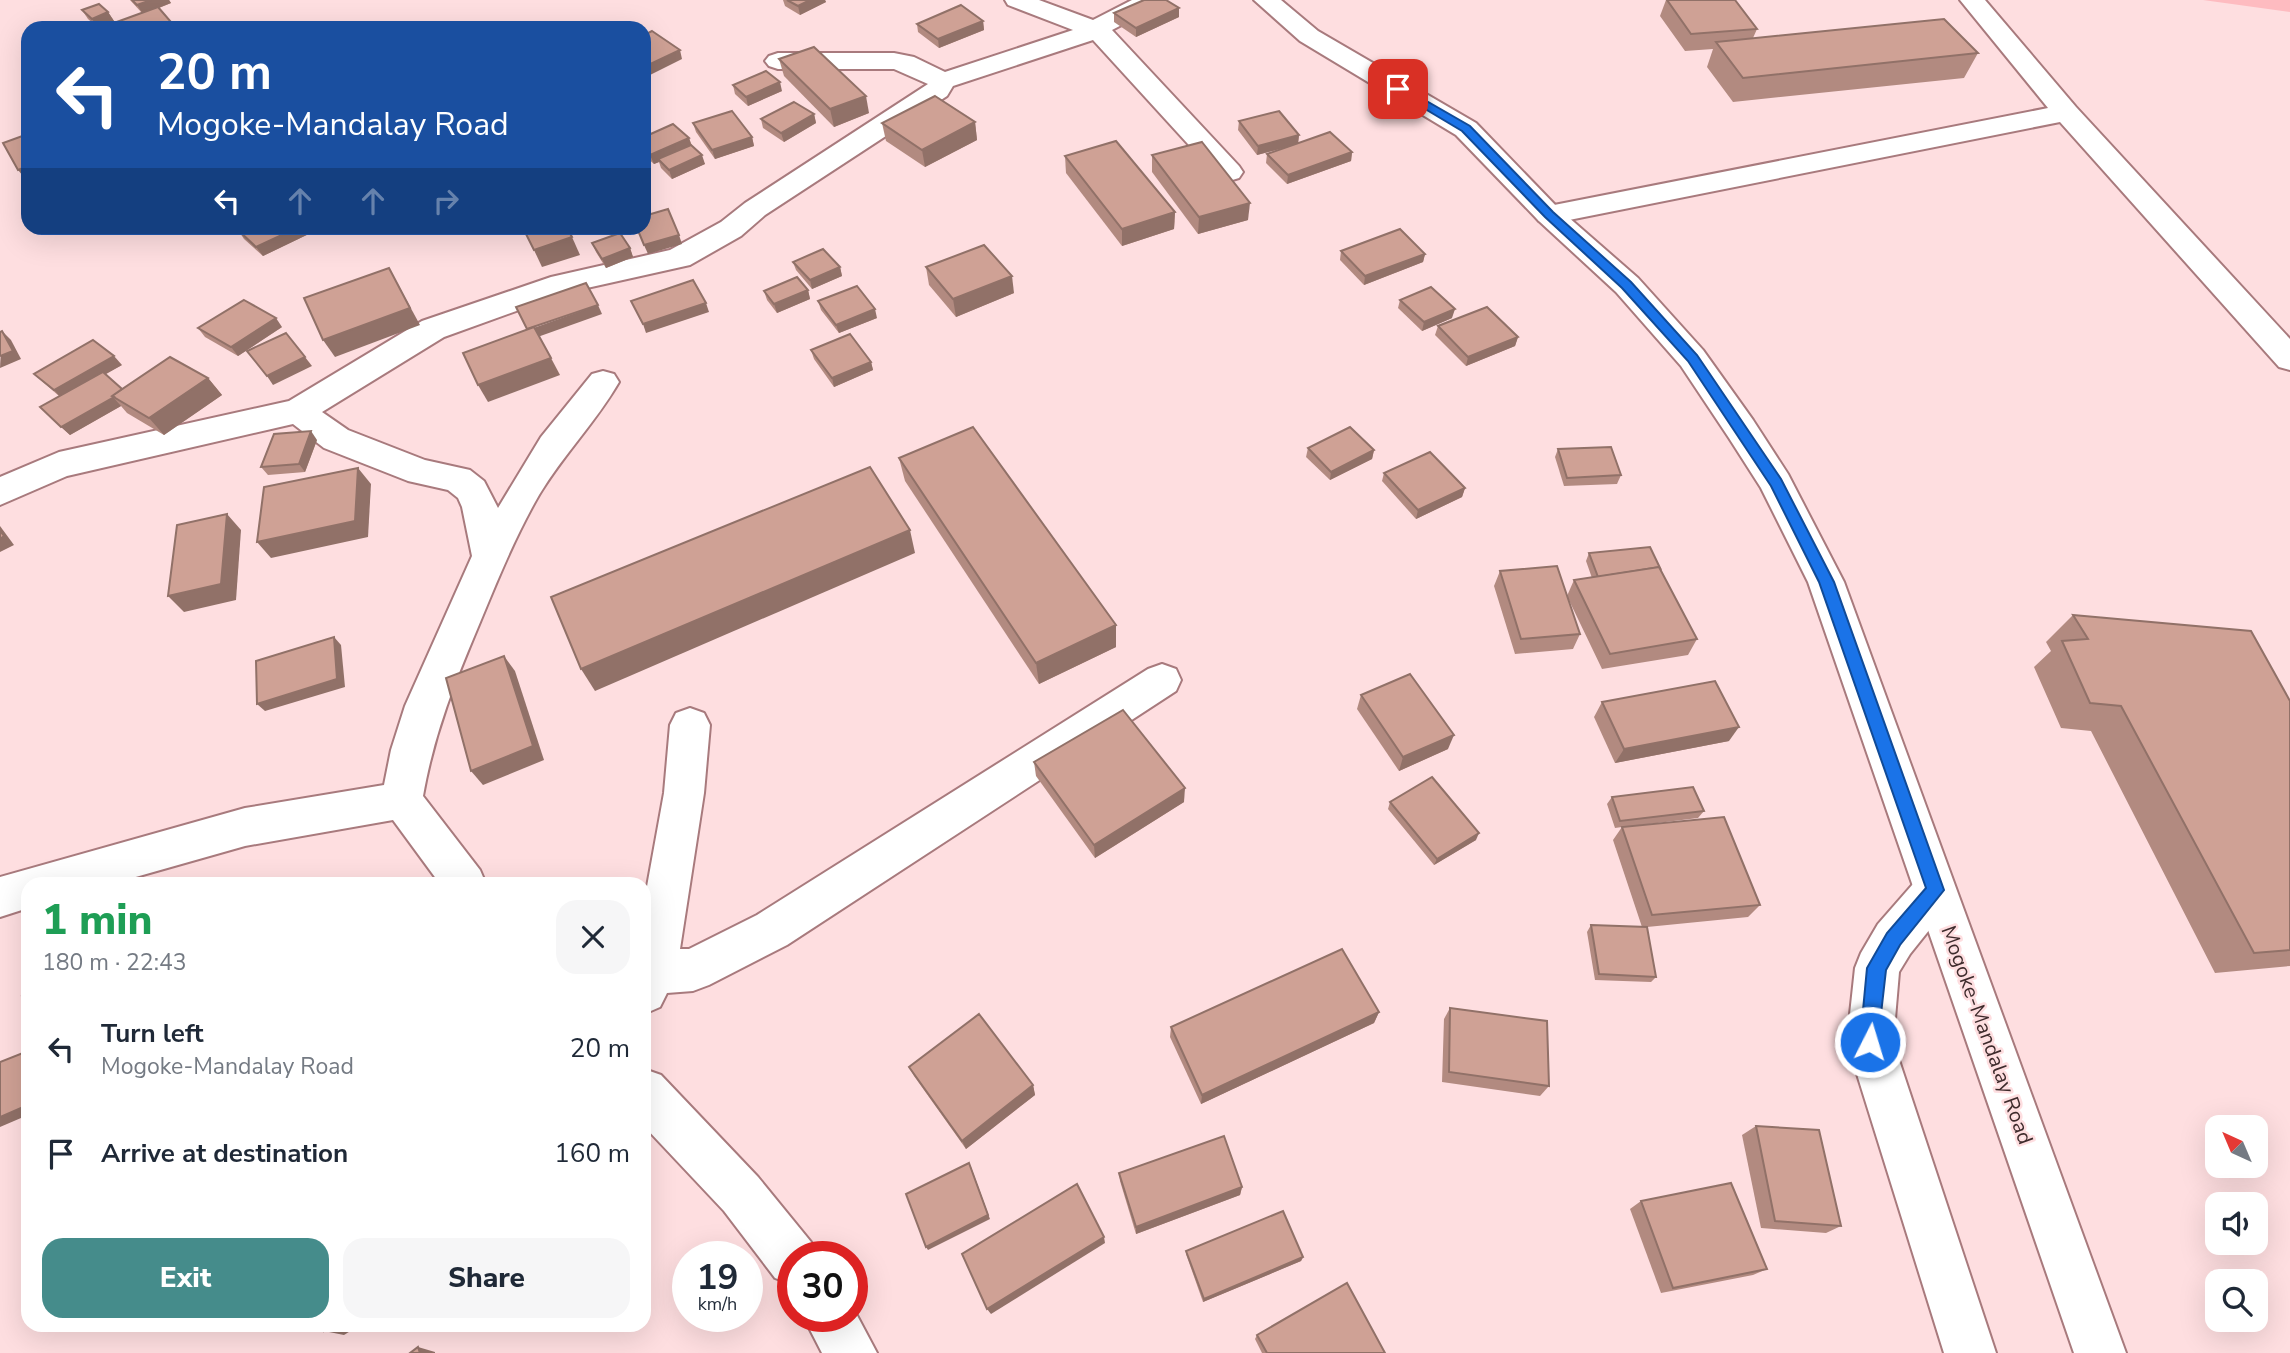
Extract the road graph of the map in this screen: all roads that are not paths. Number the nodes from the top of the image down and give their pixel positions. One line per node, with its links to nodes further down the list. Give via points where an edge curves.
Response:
1 (1017, 0): 5 (main road)
2 (1151, 0): 5 (main road)
3 (1266, 0): 10 (main road, Mogoke-Mandalay Road, via 1309,36 1466,129)
4 (1972, 0): 8 (main road)
5 (1096, 27): 7 (main road); 9 (main road)
6 (778, 61): 7 (main road, via 894,61)
7 (943, 81): 13 (main road, via 938,90 755,209 732,229 679,258 562,284 433,329)
8 (2066, 113): 10 (main road); 11 (main road)
9 (1229, 172)
10 (1549, 215): 22 (main road, Mogoke-Mandalay Road, via 1627,285 1692,358 1776,483 1826,582)
11 (2290, 359)
12 (603, 382): 15 (main road, via 525,489)
13 (298, 411): 14 (main road, via 59,465); 15 (main road, via 336,439 420,472 458,479 472,490 480,507)
14 (0, 492)
15 (490, 556): 18 (main road, via 425,706)
16 (1162, 680): 25 (main road, via 772,930 693,970)
17 (690, 725): 24 (main road, via 684,793)
18 (402, 800): 19 (main road, via 245,827); 20 (main road)
19 (66, 877)
20 (460, 877)
21 (21, 890): 23 (main road)
22 (1935, 890): 30 (main road, via 1894,939 1877,968 1870,1042); 31 (main road, Mogoke-Mandalay Road)
23 (0, 897)
24 (651, 971)
25 (651, 981)
26 (651, 1099): 27 (main road, via 741,1194)
27 (778, 1241)
28 (838, 1332): 29 (main road)
29 (850, 1353)
30 (1970, 1353)
31 (2099, 1353)

